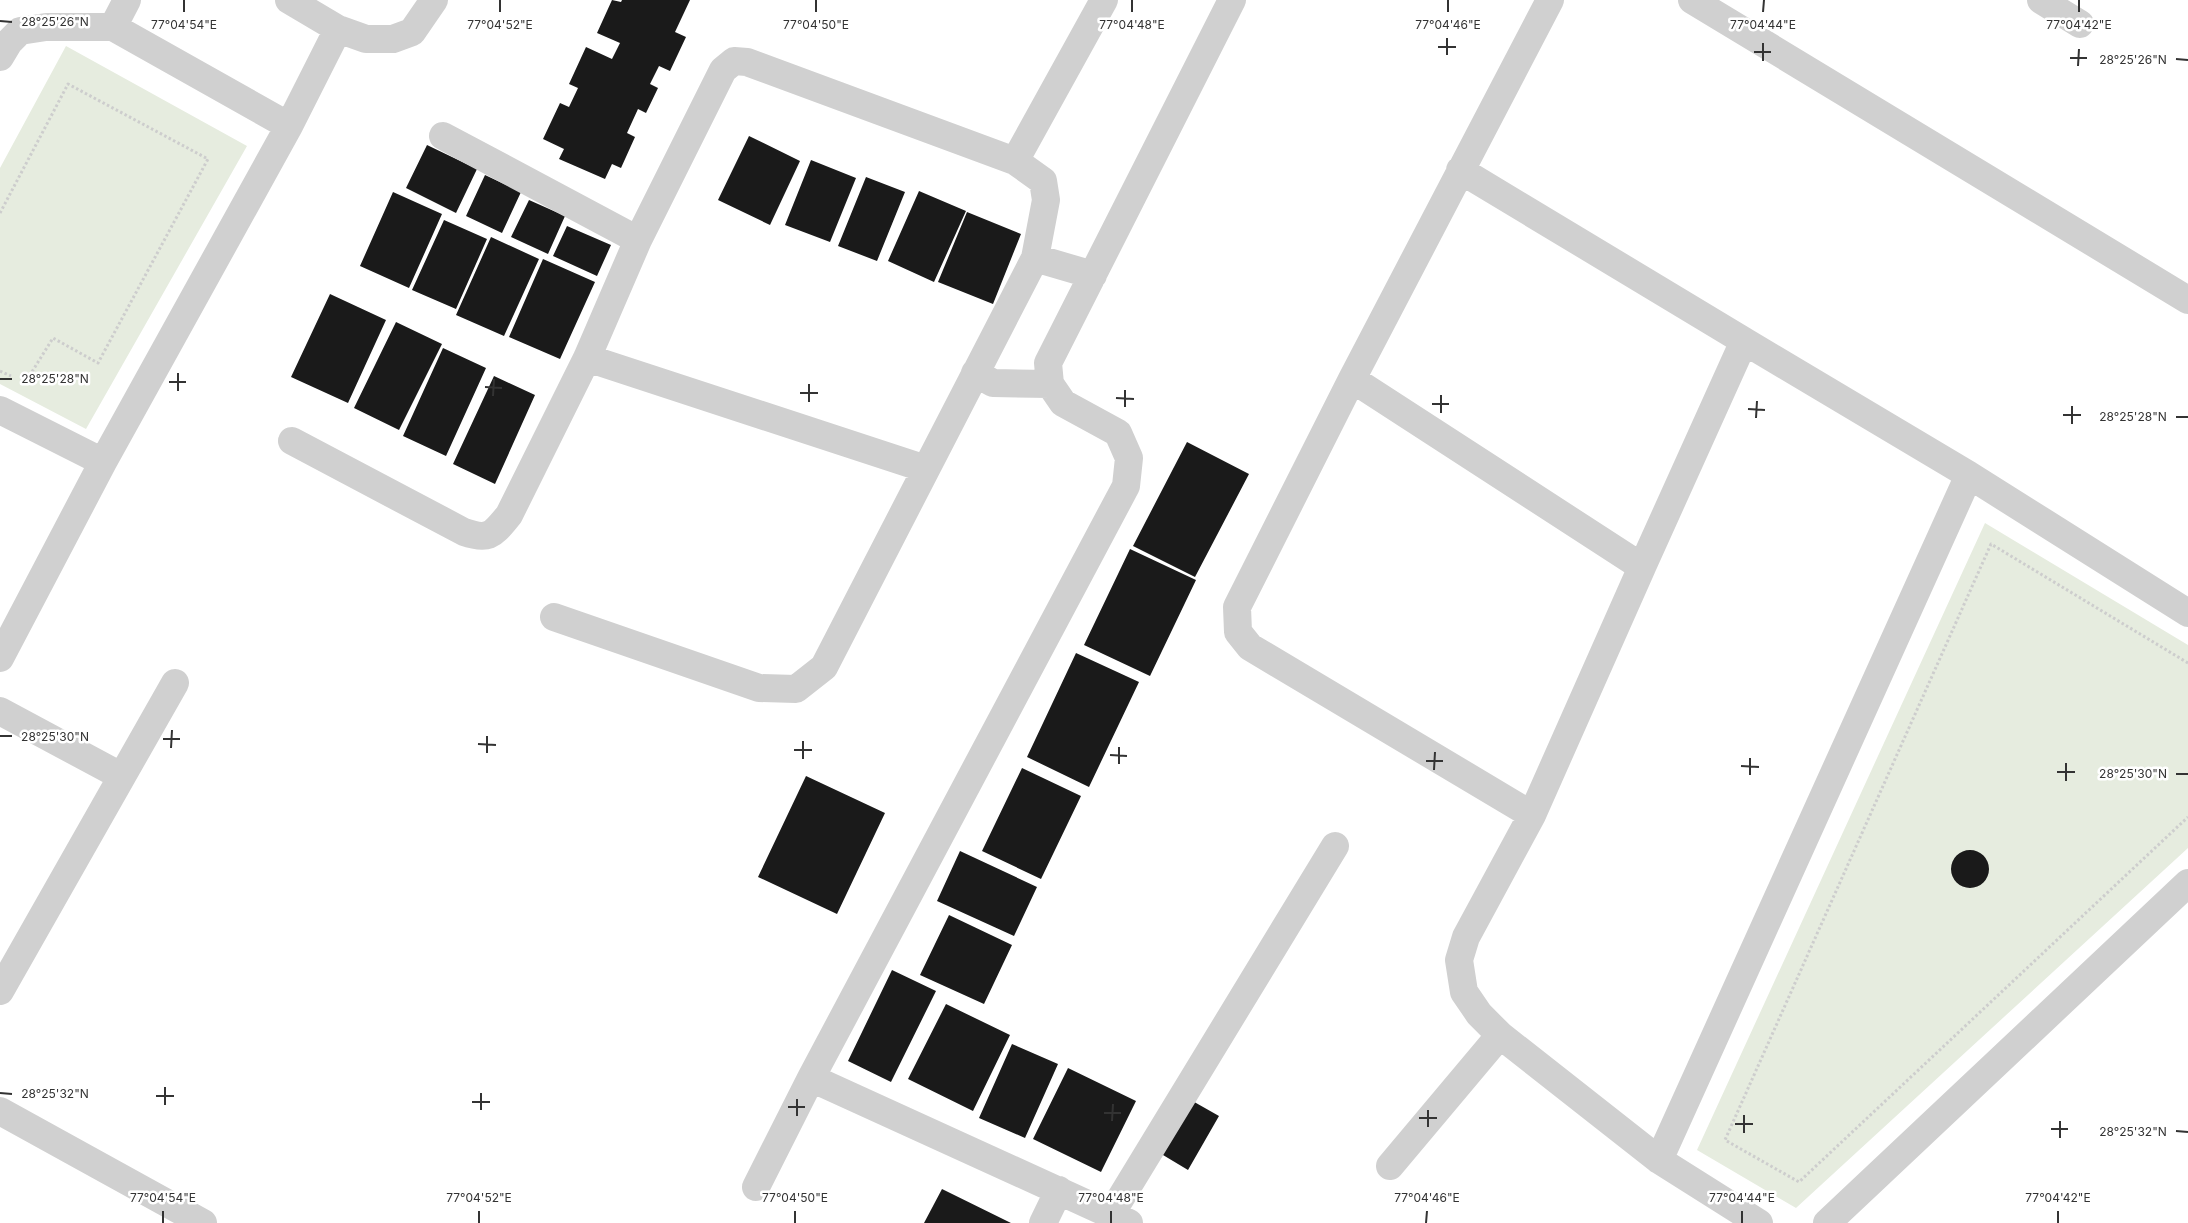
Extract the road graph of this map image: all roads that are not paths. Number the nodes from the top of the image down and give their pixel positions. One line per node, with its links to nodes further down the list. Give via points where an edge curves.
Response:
1 (127, 0): 10 (street)
2 (289, 0): 11 (street)
3 (434, 0): 11 (street, via 412,32 393,39 366,39)
4 (1104, 0): 15 (street)
5 (1232, 0): 19 (street)
6 (1550, 0): 16 (street)
7 (1692, 0): 20 (street)
8 (2041, 0): 9 (street)
9 (2080, 24)
10 (113, 27): 12 (street, via 20,31); 13 (street)
11 (338, 29): 13 (street)
12 (0, 57)
13 (289, 126): 28 (street)
14 (443, 136): 17 (street)
15 (1015, 161): 17 (street, via 747,62 734,61 723,70); 18 (street, via 1043,181 1046,200)
16 (1460, 170): 21 (street); 24 (street)
17 (638, 240): 22 (street)
18 (1035, 258): 19 (street); 23 (street)
19 (1093, 275): 25 (street, via 1048,363)
20 (2188, 300)
21 (1744, 341): 30 (street); 31 (street)
22 (587, 358): 27 (street, via 509,515 495,532 480,537 464,532); 29 (street)
23 (975, 373): 25 (street, via 993,383); 29 (street)
24 (1352, 379): 31 (street); 38 (street, via 1237,606 1238,632 1250,647)
25 (1050, 384): 43 (street, via 1064,404 1118,433 1129,458 1126,486)
26 (0, 410): 28 (street)
27 (292, 442)
28 (103, 462): 34 (street)
29 (926, 469): 33 (street, via 824,668 796,689 759,688)
30 (1969, 475): 32 (street); 45 (street)
31 (1642, 567): 38 (street)
32 (2188, 613)
33 (554, 617)
34 (0, 658)
35 (175, 682): 37 (street)
36 (0, 711): 37 (street)
37 (121, 776): 41 (street)
38 (1532, 815): 42 (street, via 1466,937 1458,960 1464,992 1479,1014)
39 (1335, 846): 49 (street)
40 (2188, 883): 53 (street)
41 (0, 991)
42 (1500, 1035): 45 (street); 46 (street)
43 (811, 1078): 47 (street); 48 (street)
44 (0, 1111): 50 (street)
45 (1659, 1160): 52 (street)
46 (1390, 1166)
47 (756, 1186)
48 (1059, 1190): 49 (street); 51 (street)
49 (1120, 1218)
50 (203, 1223)
51 (1043, 1223)
52 (1759, 1223)
53 (1828, 1223)

